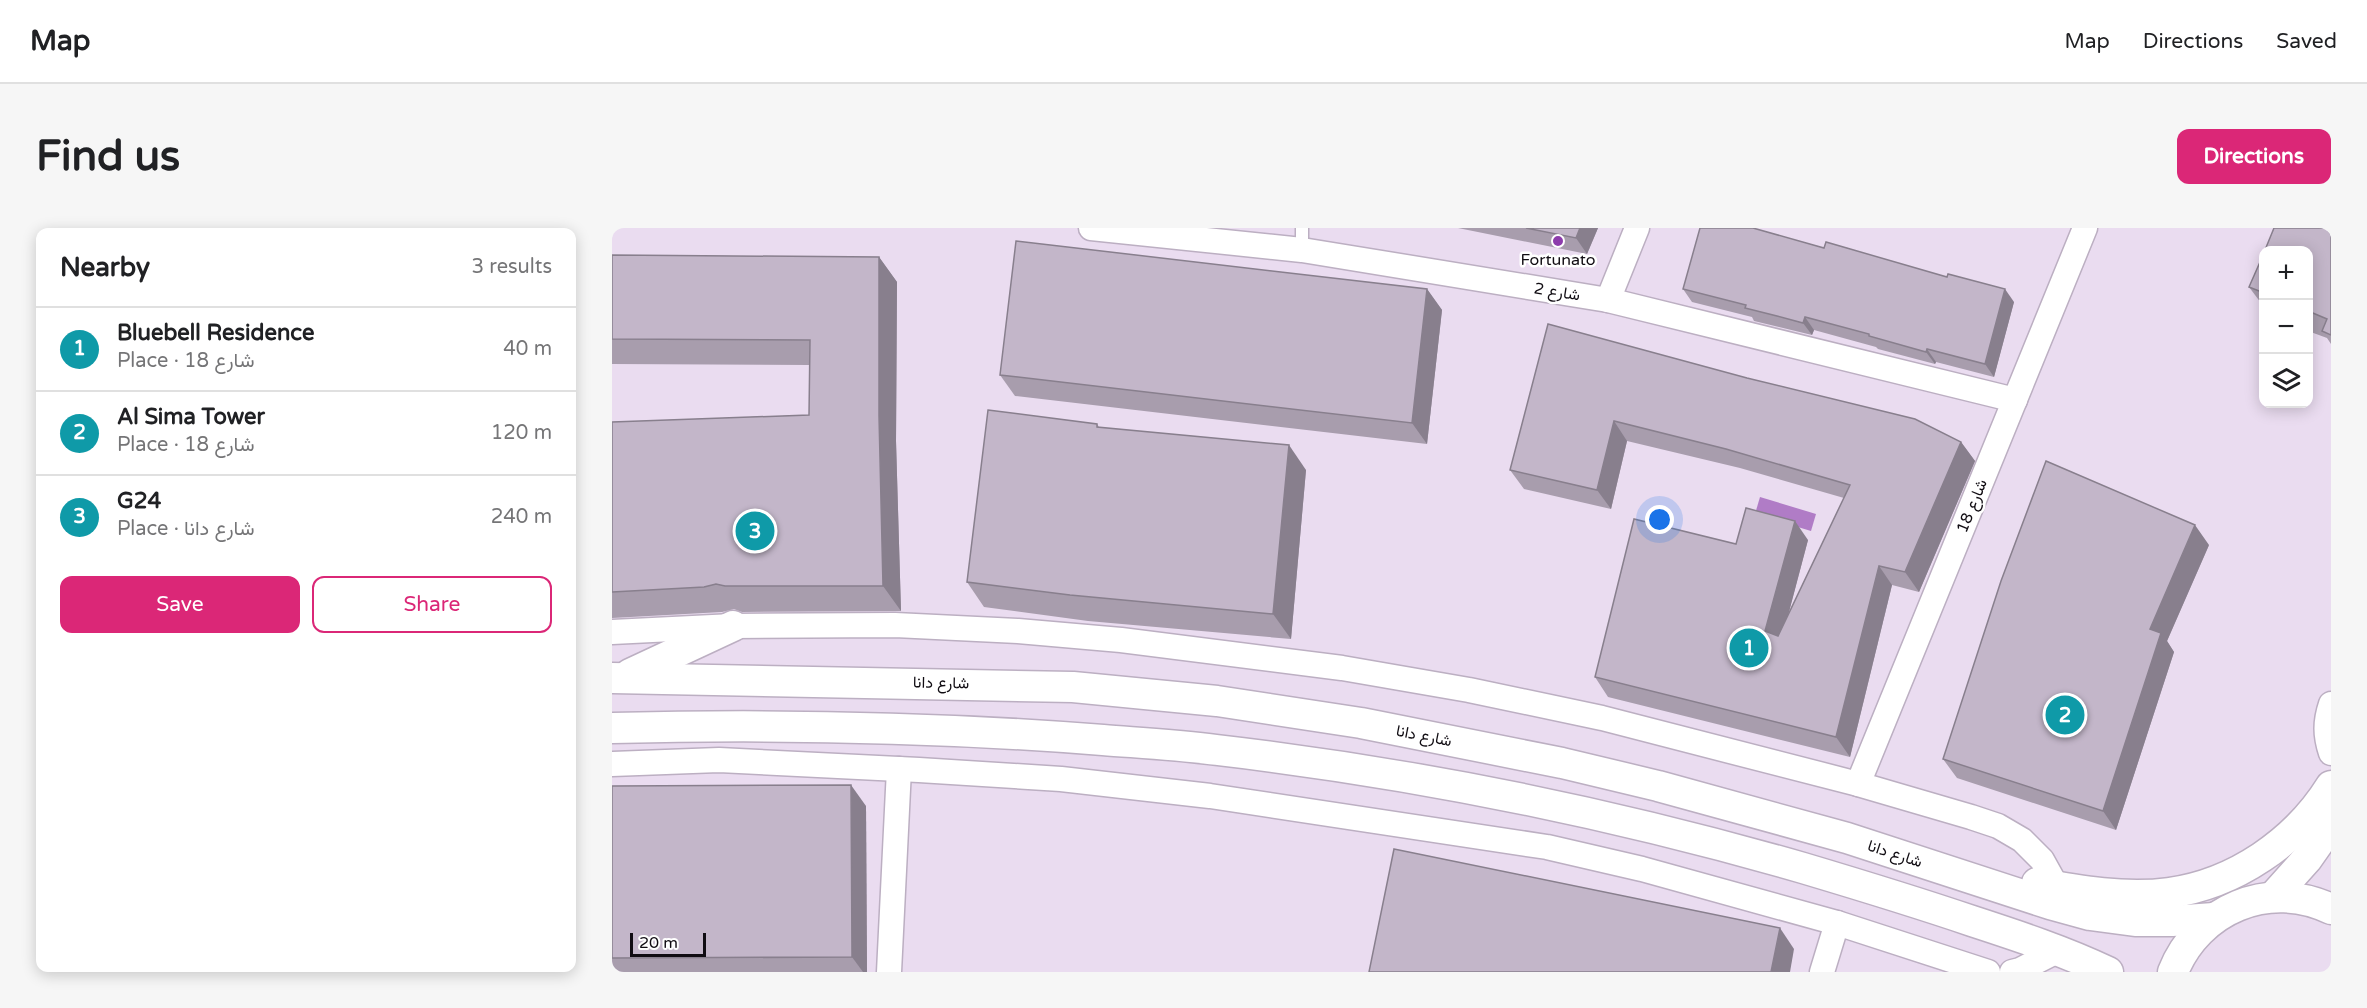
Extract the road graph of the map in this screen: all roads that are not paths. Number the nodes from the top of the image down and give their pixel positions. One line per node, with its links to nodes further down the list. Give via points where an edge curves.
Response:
1 (1091, 228): 4 (street, شارع 2)
2 (1637, 228): 6 (street)
3 (2085, 228): 7 (street, شارع 18)
4 (1124, 229): 5 (street, شارع 2)
5 (1302, 239): 6 (street, شارع 2)
6 (1608, 300): 7 (street, شارع 2)
7 (2015, 400): 16 (street, شارع 18)
8 (733, 626): 9 (street); 10 (street); 16 (street, via 895,625 1018,631 1341,668 1602,718)
9 (612, 632)
10 (617, 677): 19 (street, شارع دانا, via 1073,687 1217,701 1361,723 1562,763)
11 (2331, 704): 13 (street, via 2326,718)
12 (612, 728): 25 (street, via 726,725 920,729 1215,749 1358,769 1559,807 1736,849)
13 (2331, 753)
14 (612, 764): 15 (street, via 719,760)
15 (899, 769): 24 (street, via 1061,779 1210,796 1547,847); 26 (street)
16 (1858, 784): 20 (street, via 1998,826 2022,840 2042,860)
17 (2331, 786): 20 (street, via 2298,828 2270,852 2204,885 2168,893 2131,894)
18 (2331, 825): 21 (street)
19 (1847, 838): 20 (street, via 1896,842); 23 (street, شارع دانا, via 2090,915 2135,921)
20 (2057, 887)
21 (2273, 897): 22 (street, via 2297,898); 23 (street, via 2232,908)
22 (2331, 909)
23 (2214, 918): 31 (street, via 2194,935)
24 (1837, 923): 27 (street); 28 (street)
25 (2059, 950): 29 (street); 30 (street)
26 (889, 972)
27 (1822, 972)
28 (1988, 972)
29 (2012, 972)
30 (2108, 972)
31 (2173, 972)

